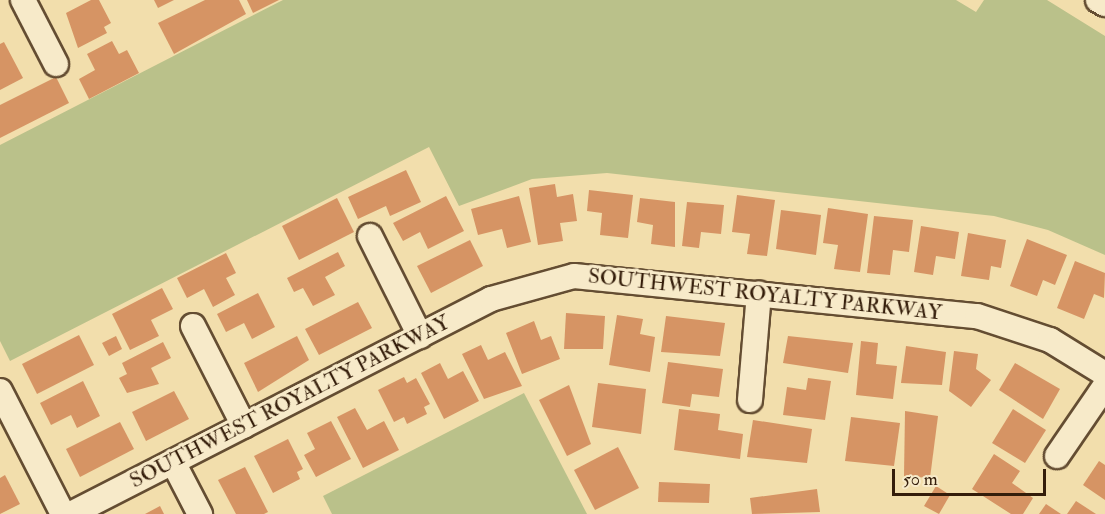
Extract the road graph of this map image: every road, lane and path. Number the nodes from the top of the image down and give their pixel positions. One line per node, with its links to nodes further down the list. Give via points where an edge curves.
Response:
1 (23, 0): 4 (street)
2 (1098, 0): 3 (street)
3 (1105, 4)
4 (56, 64)
5 (370, 236): 8 (street)
6 (759, 293): 8 (street, SOUTHWEST ROYALTY PARKWAY, via 574,276 519,287); 9 (street, SOUTHWEST ROYALTY PARKWAY, via 977,316 1050,340); 12 (street)
7 (193, 326): 13 (street)
8 (420, 336): 13 (street, SOUTHWEST ROYALTY PARKWAY)
9 (1105, 374)
10 (1105, 386): 14 (street)
11 (0, 391): 16 (street)
12 (750, 400)
13 (244, 426): 15 (street, SOUTHWEST ROYALTY PARKWAY)
14 (1057, 456)
15 (172, 462): 17 (street, SOUTHWEST ROYALTY PARKWAY); 18 (street)
16 (63, 514)
17 (71, 514)
18 (200, 514)

